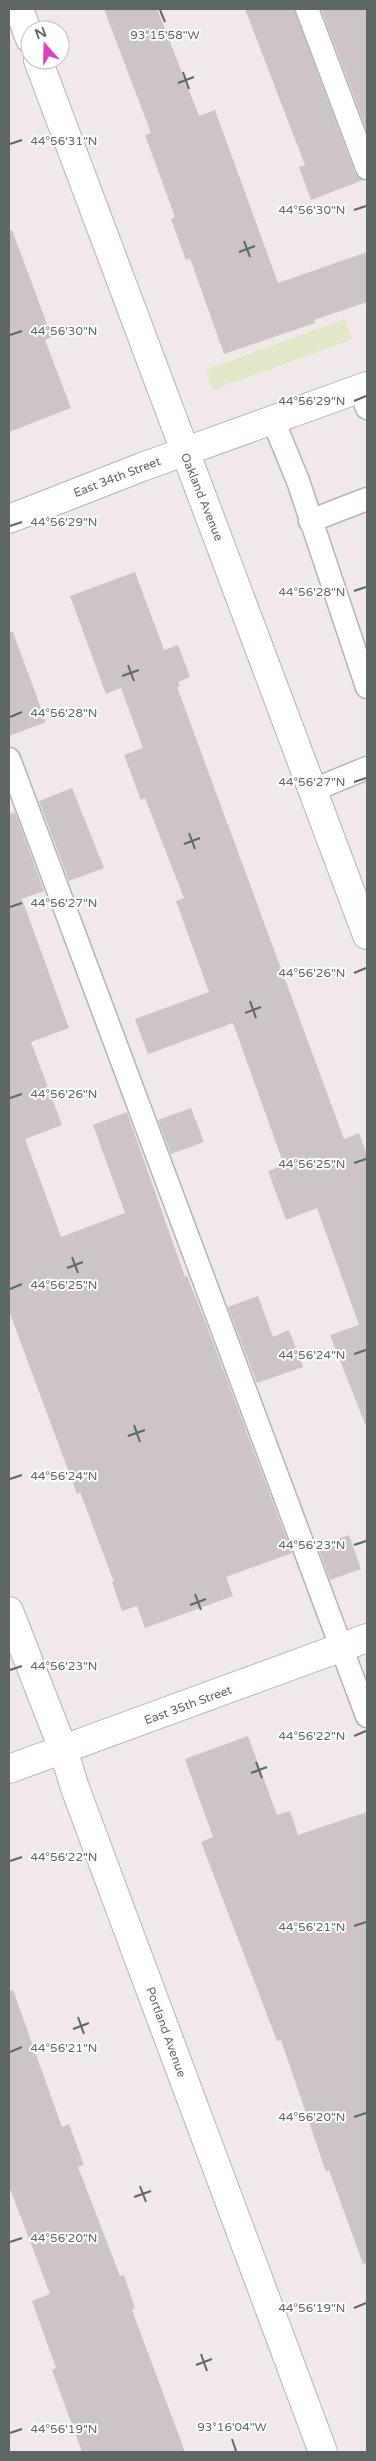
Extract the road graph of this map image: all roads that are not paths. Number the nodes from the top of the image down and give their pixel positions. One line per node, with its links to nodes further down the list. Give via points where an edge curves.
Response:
1 (307, 9): 3 (lane)
2 (42, 70): 6 (street, Oakland Avenue)
3 (367, 168)
4 (365, 394): 5 (street, East 34th Street)
5 (273, 420): 6 (street, East 34th Street); 9 (lane)
6 (184, 452): 8 (street, East 34th Street); 13 (street, Oakland Avenue)
7 (367, 499): 9 (lane)
8 (9, 519)
9 (310, 521): 10 (lane)
10 (367, 687)
11 (9, 759): 18 (lane)
12 (367, 768): 13 (lane)
13 (313, 790): 14 (street, Oakland Avenue)
14 (359, 889): 15 (street, Oakland Avenue)
15 (367, 935)
16 (9, 1611): 20 (street, Portland Avenue)
17 (367, 1638): 18 (street, East 35th Street)
18 (342, 1648): 19 (lane); 20 (street, East 35th Street)
19 (367, 1716)
20 (63, 1749): 21 (street, East 35th Street); 22 (street, Portland Avenue)
21 (9, 1770)
22 (323, 2452)

